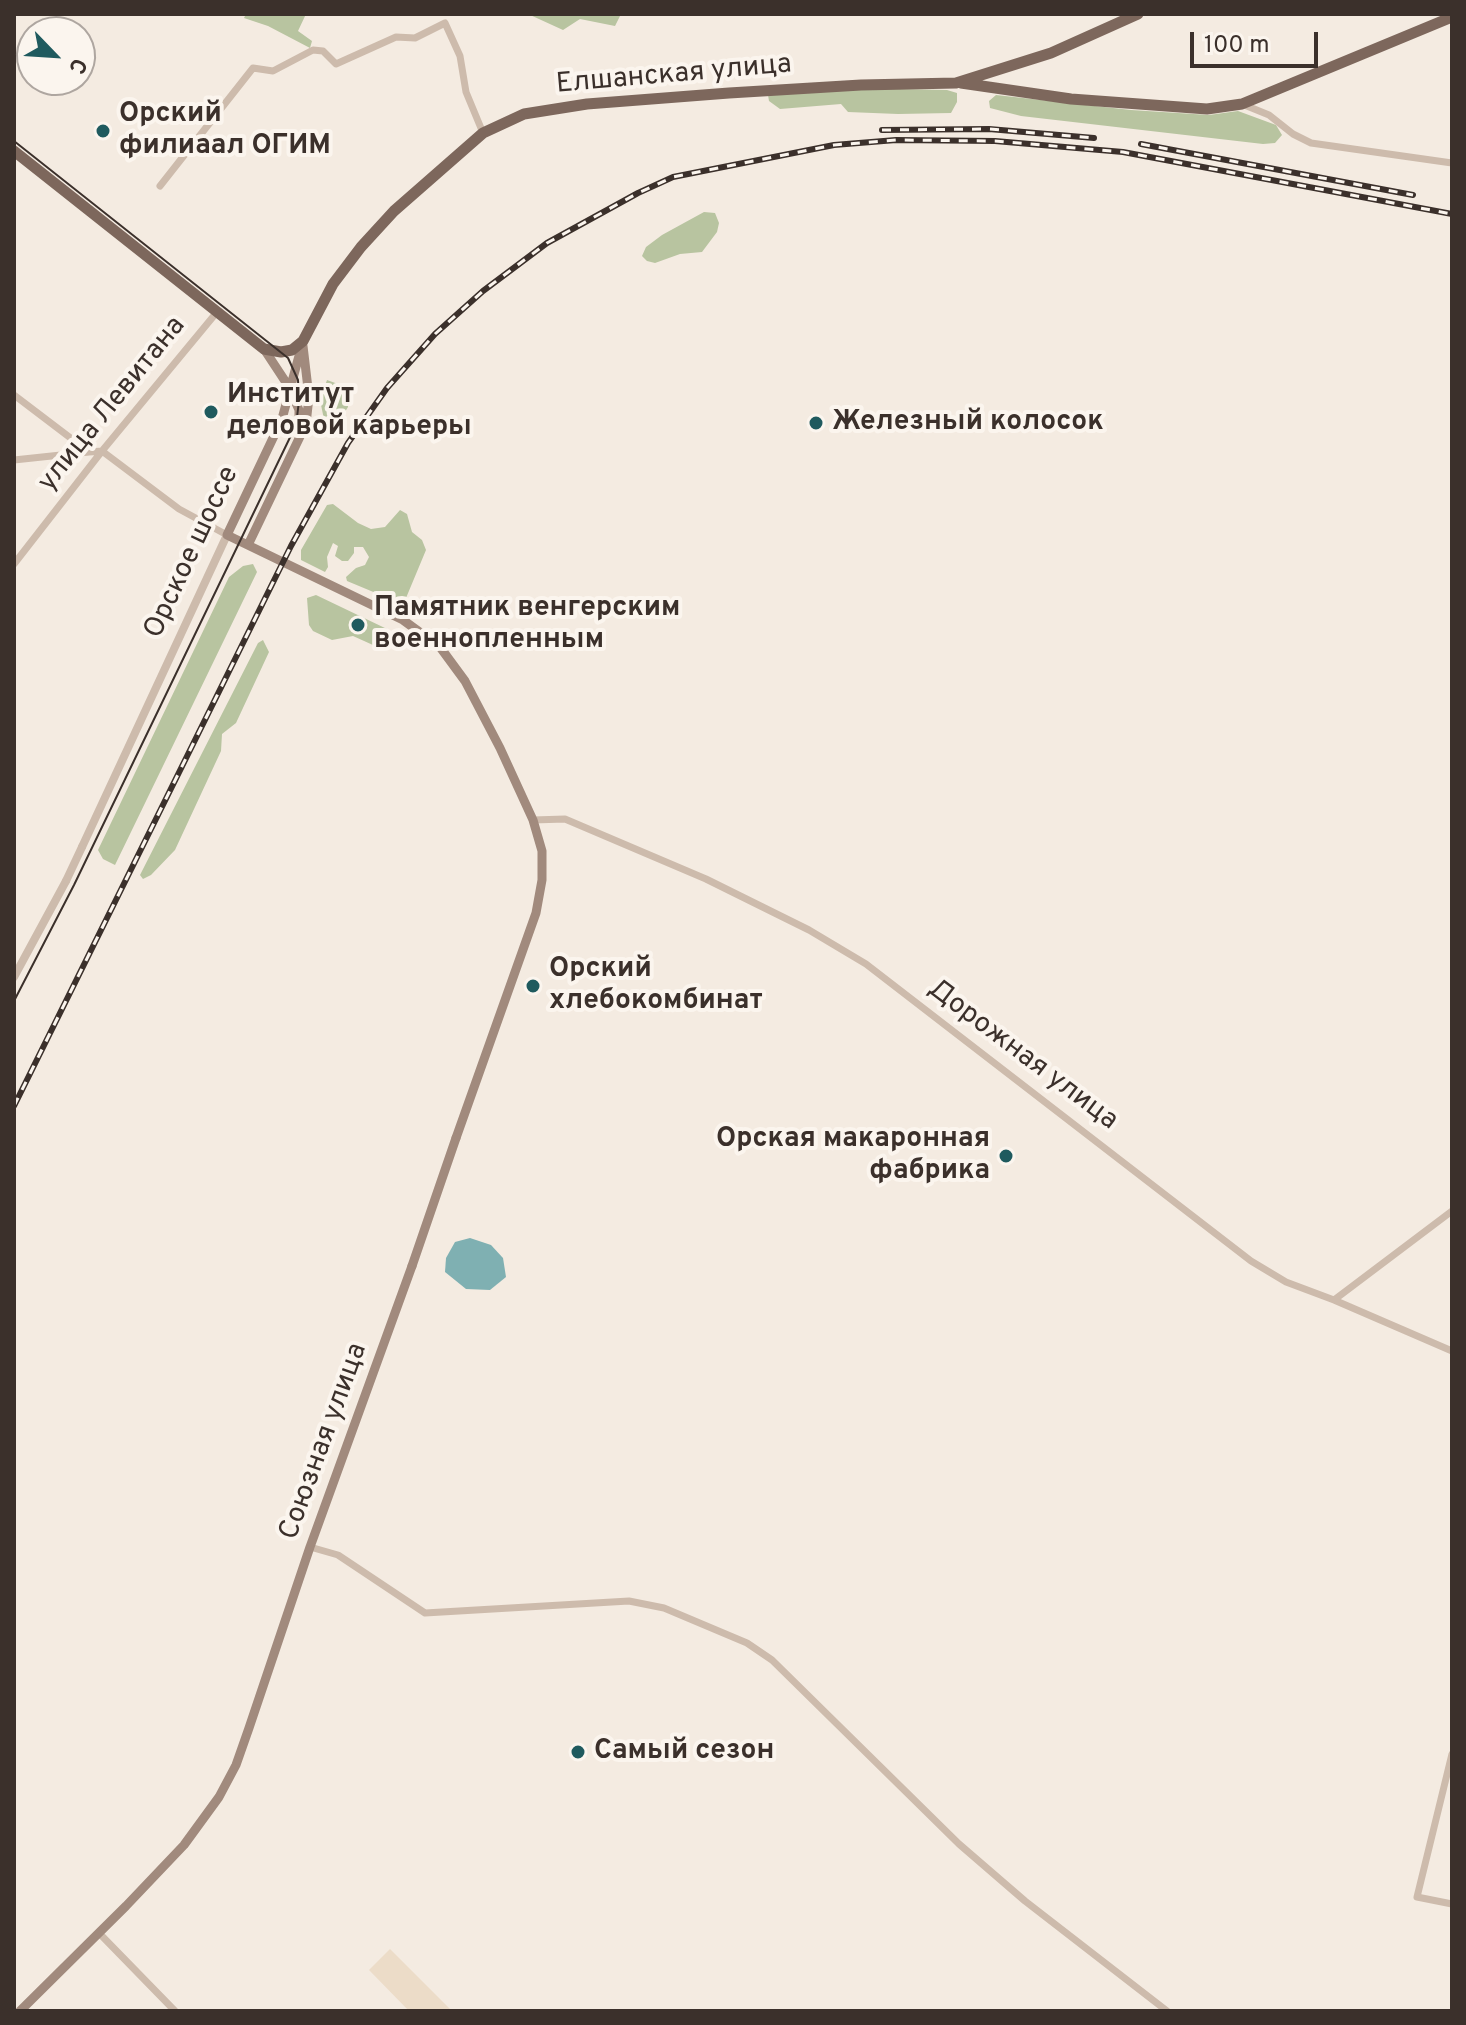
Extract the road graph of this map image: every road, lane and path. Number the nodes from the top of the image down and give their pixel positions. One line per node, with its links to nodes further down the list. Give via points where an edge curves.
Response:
1 (1138, 14): 3 (main road, Елшанская улица, via 1051,53)
2 (1452, 17): 4 (main road)
3 (956, 83): 4 (main road, via 1071,99 1207,109); 5 (main road, Елшанская улица, via 587,104 524,114)
4 (1242, 104): 7 (street, via 1311,143)
5 (483, 133): 8 (street, via 445,23 415,38 396,37 336,64 323,51 313,50 273,71 253,68); 10 (main road, Елшанская улица, via 361,247 333,284)
6 (14, 151): 9 (main road)
7 (1452, 163)
8 (160, 186)
9 (217, 312): 11 (main road); 15 (street, улица Левитана)
10 (303, 341): 11 (main road, via 292,350); 12 (main road, Орское шоссе); 14 (main road, via 309,397)
11 (264, 349): 12 (main road)
12 (289, 387): 14 (main road, via 299,410); 18 (main road, Орское шоссе, via 282,419)
13 (14, 395): 16 (street)
14 (299, 439): 19 (main road)
15 (102, 451): 16 (street); 18 (street, via 179,509); 20 (street, улица Левитана)
16 (89, 452): 17 (street)
17 (14, 460)
18 (227, 535): 19 (main road, Союзная улица); 22 (street, Орское шоссе, bridge, via 66,881)
19 (248, 545): 21 (main road, Союзная улица, via 403,620 440,647 465,681)
20 (14, 564)
21 (533, 820): 24 (street, Дорожная улица, via 565,819 706,879 821,937 866,964 1251,1261 1286,1282); 26 (main road, Союзная улица, bridge, via 542,851 536,913)
22 (14, 977)
23 (1452, 1211): 24 (street)
24 (1334, 1300): 25 (street, Дорожная улица)
25 (1452, 1351)
26 (310, 1547): 29 (main road, Союзная улица, via 236,1765 219,1797 184,1845); 32 (street, via 338,1555 425,1613 629,1601 664,1608 747,1643 772,1660 959,1844)
27 (1452, 1754): 28 (street, via 1417,1897)
28 (1452, 1904)
29 (99, 1933): 30 (main road, Союзная улица); 31 (street)
30 (20, 2011)
31 (175, 2011)
32 (1167, 2011)

